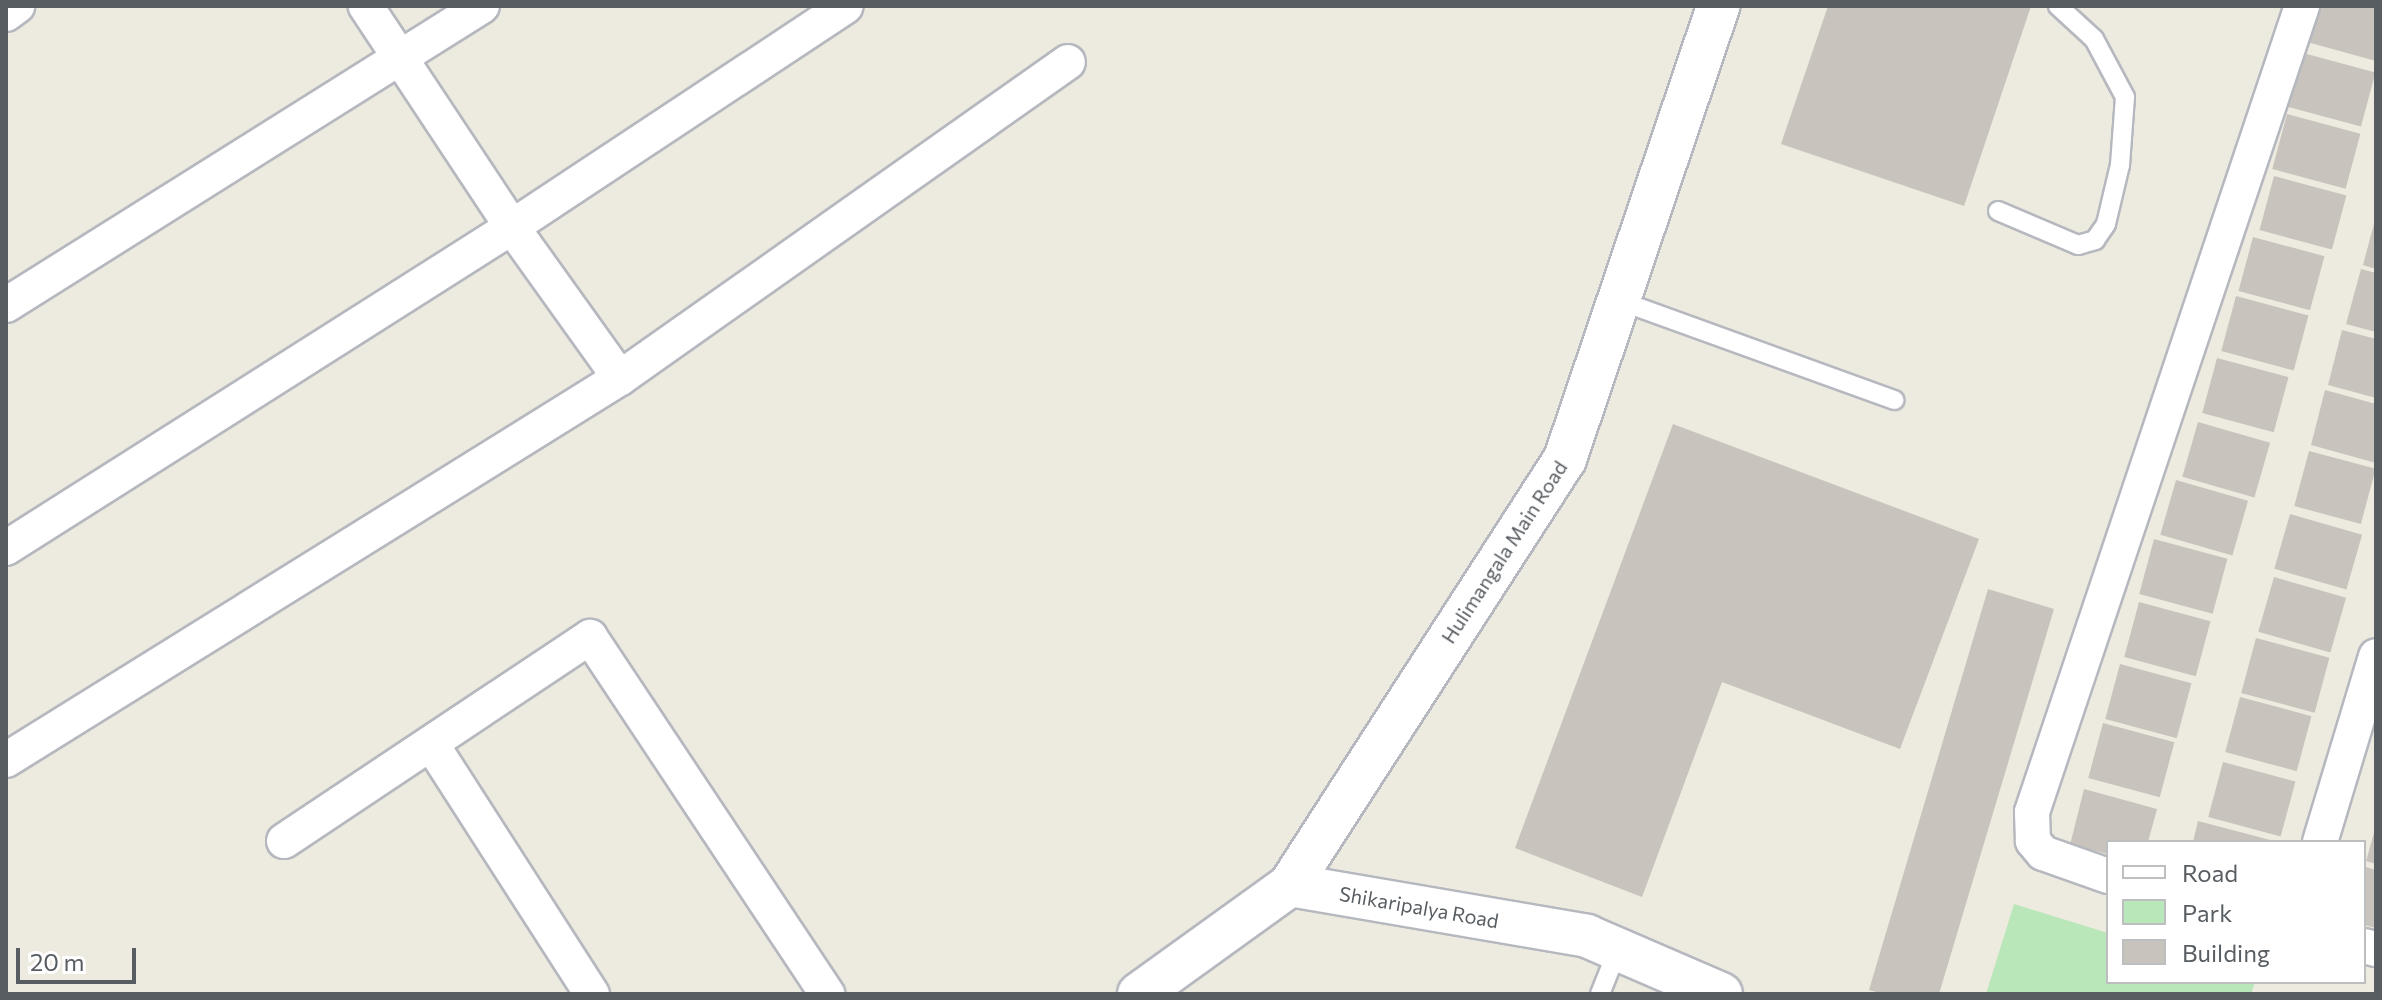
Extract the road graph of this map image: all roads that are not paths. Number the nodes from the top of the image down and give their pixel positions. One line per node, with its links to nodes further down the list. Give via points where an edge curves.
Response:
1 (17, 6): 8 (street)
2 (366, 6): 9 (street)
3 (482, 6): 9 (street)
4 (846, 6): 12 (street)
5 (1718, 6): 13 (street, Hulimangala Main Road)
6 (2058, 6): 11 (lane, via 2094,39 2125,97 2120,165 2106,224 2095,240 2078,245)
7 (2302, 6): 23 (street, via 2032,812 2033,841 2043,853)
8 (6, 14)
9 (402, 61): 12 (street); 14 (street)
10 (1068, 62): 15 (street)
11 (1998, 211)
12 (512, 227): 15 (street); 17 (street)
13 (1618, 300): 16 (lane); 24 (street, Hulimangala Main Road, via 1565,459)
14 (6, 305)
15 (620, 378): 20 (street)
16 (1895, 400)
17 (6, 548)
18 (2376, 656): 21 (street)
19 (432, 745): 22 (street); 26 (street); 27 (street, via 590,637)
20 (6, 760)
21 (2321, 840)
22 (284, 841)
23 (2106, 875)
24 (1290, 885): 25 (street, Shikaripalya Road, via 1587,936); 28 (street)
25 (1618, 949): 29 (lane); 30 (street, Shikaripalya Road)
26 (592, 994)
27 (827, 994)
28 (1139, 994)
29 (1600, 994)
30 (1721, 994)

